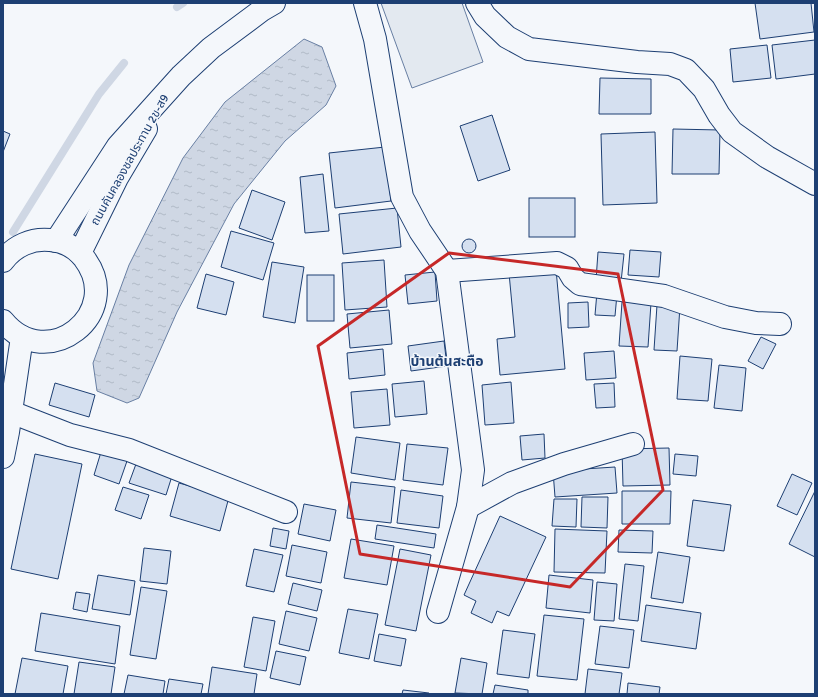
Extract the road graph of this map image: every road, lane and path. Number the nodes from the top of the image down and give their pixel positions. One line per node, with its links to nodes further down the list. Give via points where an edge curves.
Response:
1 (274, 3): 4 (street, ถนนคันคลองชลประทาน 2ข-ส9, via 210,48)
2 (365, 3): 9 (street, via 375,40 402,197 420,231)
3 (477, 3): 5 (street, via 507,37 529,49 670,64 686,70 704,89 732,132 767,157)
4 (170, 88): 6 (street, ถนนคันคลองชลประทาน 2ข-ส9, via 118,146); 7 (street, ถนนคันคลองชลประทาน 2ข-ส9, via 118,178)
5 (815, 184)
6 (56, 241): 7 (street, via 69,245); 8 (street, via 30,241 7,255)
7 (80, 253): 12 (street, via 94,276 96,289 90,315 71,335 59,340 46,342)
8 (3, 261)
9 (448, 271): 11 (street, via 558,263 567,268 580,284 664,296 726,317 756,323); 16 (street, via 473,470)
10 (3, 321): 12 (street, via 9,328)
11 (780, 324)
12 (30, 339): 13 (street)
13 (11, 419): 15 (street); 17 (street, via 128,450)
14 (633, 444): 16 (street, via 564,464 512,483)
15 (3, 457)
16 (468, 507): 18 (street)
17 (286, 512)
18 (438, 612)

